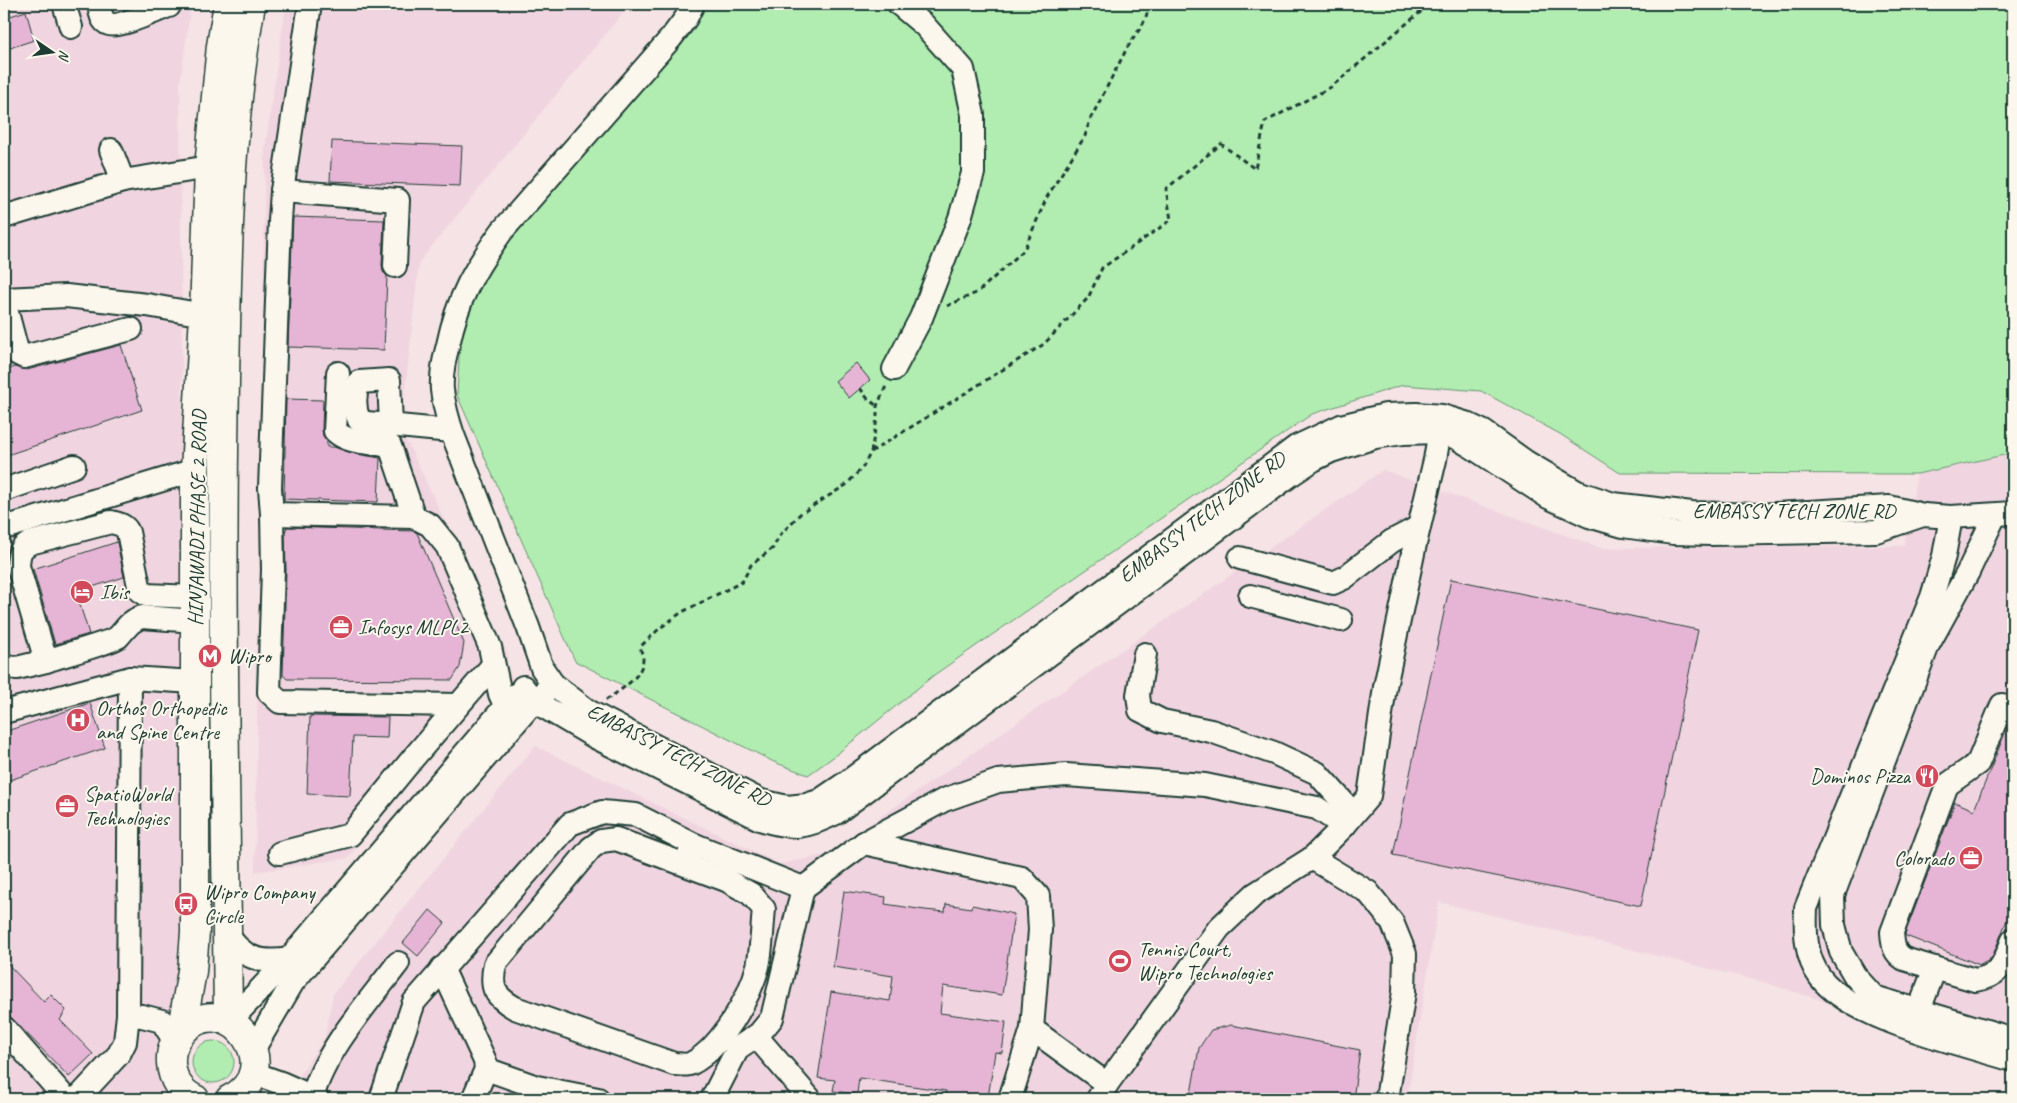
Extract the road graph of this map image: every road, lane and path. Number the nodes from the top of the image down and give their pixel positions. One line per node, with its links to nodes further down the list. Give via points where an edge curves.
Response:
1 (64, 4): 13 (street)
2 (98, 4): 3 (street, via 102,19 111,25)
3 (170, 4)
4 (228, 4): 15 (main road, HINJAWADI PHASE 2 ROAD)
5 (251, 4): 65 (main road, HINJAWADI PHASE 2 ROAD, via 235,120 227,255 223,466)
6 (310, 4): 17 (street)
7 (693, 4): 30 (street, via 671,38 502,231 471,277 461,297 444,361 442,388 445,412)
8 (899, 4): 22 (street, via 924,25 963,69 974,115 973,173 960,218)
9 (1151, 4): 22 (path, via 1090,120 1085,136 1047,197 1024,250 978,292)
10 (1424, 4): 12 (path)
11 (1430, 4): 12 (path)
12 (1423, 10): 31 (path, via 1331,87 1265,122 1255,169 1221,144 1166,189 1172,220 1102,268 1088,298 1044,344)
13 (71, 27)
14 (111, 150): 16 (street)
15 (209, 167): 16 (street); 21 (main road, HINJAWADI PHASE 2 ROAD)
16 (123, 181): 18 (street)
17 (282, 191): 19 (street, via 398,200); 35 (street, via 270,488)
18 (4, 217)
19 (395, 266)
20 (4, 300): 21 (street, via 66,296); 23 (street, via 18,354 24,357)
21 (204, 315): 33 (main road, HINJAWADI PHASE 2 ROAD)
22 (921, 318): 24 (street)
23 (131, 329)
24 (894, 369): 27 (path)
25 (338, 373): 38 (street, via 335,431 353,440 390,446)
26 (860, 388): 27 (path)
27 (877, 406): 31 (path)
28 (1440, 424): 37 (street, EMBASSY TECH ZONE RD, via 1464,423 1484,432 1577,492 1613,504 1692,513 1760,515 1784,523 1889,506); 39 (street); 52 (street, via 1375,437 1313,460 836,812 812,824 780,826 760,819 595,737); 56 (street, EMBASSY TECH ZONE RD, via 1386,415 1341,426 1296,447 819,801 787,807 761,801)
29 (391, 425): 30 (street)
30 (452, 431): 49 (street)
31 (871, 452): 56 (path, via 863,467 846,485 800,514 773,548 751,565 742,582 682,612 646,641 640,647 643,659 639,672 617,692)
32 (74, 466): 34 (street)
33 (195, 470): 40 (street); 43 (main road, HINJAWADI PHASE 2 ROAD)
34 (4, 490)
35 (272, 514): 38 (street); 53 (street, via 269,692 280,702)
36 (2004, 514): 37 (street, EMBASSY TECH ZONE RD); 71 (street, via 1928,645 1833,895 1834,925 1842,952 1855,976 1874,997)
37 (1937, 516): 79 (street, via 1944,556 1932,597 1806,908 1805,932 1813,965 1820,978 1838,993 1885,1020)
38 (414, 517): 47 (street, via 430,525 447,546 490,647)
39 (1419, 527): 41 (street, via 1392,541 1333,583); 58 (street, via 1385,687 1369,796)
40 (4, 528)
41 (1240, 558)
42 (1250, 596): 44 (street)
43 (195, 609): 46 (street, via 135,619 118,637); 46 (street, via 140,591 128,532 121,525 111,522 30,543 19,552 18,566); 51 (main road, HINJAWADI PHASE 2 ROAD)
44 (1341, 620)
45 (1145, 654): 58 (street, via 1138,695 1140,710 1162,722 1211,731 1274,753 1317,773)
46 (46, 661): 48 (street, via 18,668)
47 (493, 664): 53 (street); 55 (street)
48 (4, 667)
49 (548, 676): 52 (street); 56 (street, EMBASSY TECH ZONE RD)
50 (130, 678): 51 (street); 57 (street); 72 (street)
51 (194, 682): 77 (main road, HINJAWADI PHASE 2 ROAD, via 195,932 192,970)
52 (528, 694): 55 (street); 80 (street, via 293,982)
53 (458, 705): 61 (street, via 350,835)
54 (2002, 705): 70 (street, via 1978,763 1947,785 1892,932 1897,954)
55 (505, 706): 67 (street)
56 (588, 711)
57 (4, 712)
58 (1349, 820): 59 (street, via 1317,808 1204,785 1066,775 998,781 944,800); 62 (street)
59 (864, 843): 64 (street); 75 (street, via 1022,878 1038,896 1040,930)
60 (695, 845): 63 (street); 64 (street); 69 (street, via 636,815 602,812 570,824)
61 (280, 852)
62 (1312, 858): 82 (street, via 1255,894 1218,928); 92 (street, via 1368,892 1392,922 1406,954 1404,992)
63 (683, 864): 63 (street, via 752,894 764,909 758,968 744,1004 706,1054 690,1064 674,1064 515,1008 502,1000 493,988 495,964 591,848 601,841 616,839)
64 (803, 888): 76 (street, via 772,1018)
65 (226, 932): 67 (street, via 233,944 261,960); 73 (main road, HINJAWADI PHASE 2 ROAD)
66 (2013, 940): 70 (street, via 2002,967 1985,978 1975,980)
67 (290, 959): 73 (street)
68 (398, 963): 85 (street, via 333,1051 316,1084)
69 (442, 968): 81 (street); 86 (street, via 414,1002)
70 (1935, 968): 71 (street)
71 (1919, 1010): 78 (street)
72 (128, 1015): 74 (street, via 125,1042 119,1054 78,1098 66,1098); 77 (street, via 162,1021)
73 (229, 1022): 77 (main road, via 202,1020 189,1026); 80 (main road, via 245,1033)
74 (4, 1028)
75 (1032, 1029): 82 (street); 91 (street)
76 (756, 1036): 89 (street, via 738,1048); 90 (street)
77 (178, 1038): 83 (main road, HINJAWADI PHASE 2 ROAD, via 172,1052 172,1068 177,1084)
78 (2013, 1039)
79 (2013, 1060)
80 (253, 1062): 84 (main road, via 245,1088); 85 (street, via 281,1082)
81 (486, 1069): 87 (street); 88 (street, via 537,1087)
82 (1102, 1091)
83 (187, 1097)
84 (232, 1099)
85 (315, 1099)
86 (381, 1099)
87 (473, 1099)
88 (598, 1099)
89 (712, 1099)
90 (810, 1099)
91 (1010, 1099)
92 (1387, 1099)

